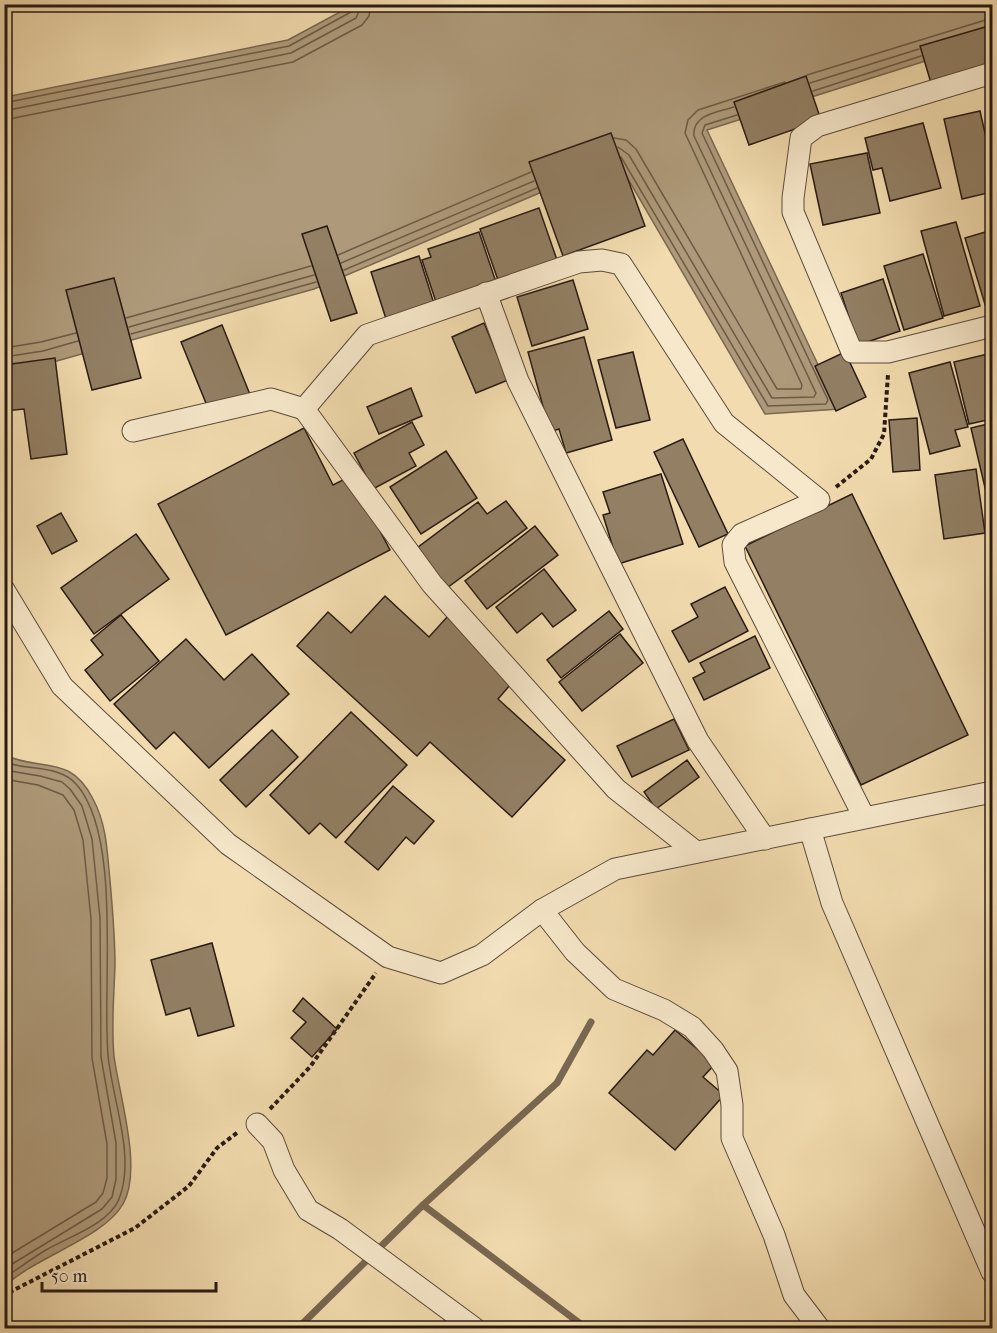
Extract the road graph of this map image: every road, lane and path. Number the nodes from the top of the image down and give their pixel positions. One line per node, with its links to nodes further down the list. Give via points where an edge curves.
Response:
1 (993, 72): 4 (street, via 817,126 801,138 793,212 848,347 852,352)
2 (486, 293): 5 (street, via 367,335); 7 (street, via 579,262 602,260 621,264 724,423); 12 (street, via 518,381 698,741)
3 (993, 326): 4 (street)
4 (888, 352): 7 (path, via 884,434 871,459)
5 (304, 409): 6 (street, via 271,399); 13 (street, via 440,593 616,789)
6 (134, 431)
7 (819, 500): 10 (street, via 742,534 734,545 735,562)
8 (4, 590): 15 (street, via 62,686 228,844)
9 (993, 792): 10 (street)
10 (864, 817): 11 (street)
11 (810, 829): 12 (street); 17 (street, via 832,903)
12 (765, 839): 13 (street)
13 (696, 852): 14 (street, via 615,869)
14 (542, 910): 15 (street, via 483,955 441,972); 20 (street, via 574,952 614,990 664,1010 692,1027 723,1064 732,1104 732,1138 774,1235 794,1294)
15 (388, 957): 16 (path, via 310,1067)
16 (257, 1124): 18 (path, via 237,1132 217,1148 189,1186 135,1228); 19 (street, via 273,1142 284,1170 308,1210 340,1229)
17 (993, 1272)
18 (4, 1298)
19 (474, 1329)
20 (819, 1329)

